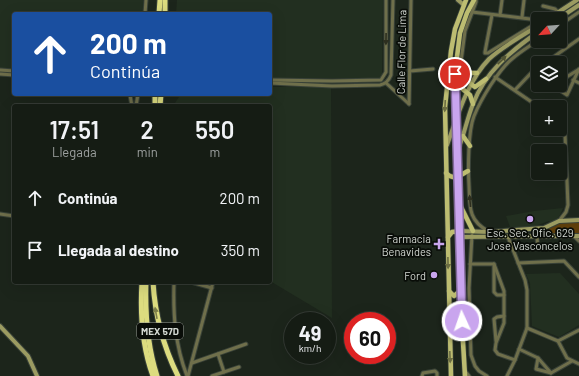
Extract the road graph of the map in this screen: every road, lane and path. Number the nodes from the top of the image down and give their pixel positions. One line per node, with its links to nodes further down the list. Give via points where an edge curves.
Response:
1 (146, 0): 15 (street)
2 (160, 0): 16 (highway)
3 (165, 0): 17 (highway)
4 (386, 0): 47 (street, one-way to 47, via 386,72 379,81)
5 (393, 0): 50 (street, via 391,75)
6 (411, 0): 39 (street, Calle Flor de Lima)
7 (458, 0): 12 (main road)
8 (475, 0): 18 (street); 33 (main road, via 460,33)
9 (502, 0): 23 (street)
10 (524, 0): 24 (street)
11 (577, 0): 19 (main road)
12 (465, 2): 63 (main road, one-way to 63, via 455,29 451,51 445,107)
13 (579, 5): 21 (main road)
14 (543, 6): 19 (street)
15 (145, 12)
16 (160, 12)
17 (164, 12)
18 (472, 12): 22 (street); 35 (street, via 465,31)
19 (558, 12)
20 (579, 12): 26 (street)
21 (567, 13)
22 (492, 15): 23 (street); 27 (street, via 486,53)
23 (500, 15): 24 (street)
24 (522, 17): 25 (street)
25 (531, 19)
26 (567, 20)
27 (531, 25)
28 (531, 31): 40 (main road, via 493,56)
29 (531, 37): 46 (main road, one-way to 29, via 497,65)
30 (579, 39): 32 (street)
31 (531, 45): 44 (street, via 512,58)
32 (554, 56)
33 (456, 65): 35 (main road); 51 (main road)
34 (433, 69): 39 (street)
35 (460, 69): 40 (main road, via 465,73)
36 (579, 69): 45 (street); 48 (street)
37 (0, 70): 38 (street)
38 (12, 71)
39 (410, 71): 50 (street, Calle Flor de Lima, via 409,104)
40 (477, 73): 53 (main road)
41 (531, 73): 54 (street)
42 (0, 74): 43 (street)
43 (12, 75)
44 (495, 77): 54 (street); 62 (street, via 473,117)
45 (567, 77)
46 (486, 79): 53 (main road, via 475,86); 58 (main road)
47 (272, 80)
48 (573, 80): 52 (street); 55 (street, via 567,95)
49 (272, 83): 50 (street, via 340,86)
50 (386, 83)
51 (455, 83): 56 (main road); 59 (main road)
52 (579, 83)
53 (472, 84): 56 (main road)
54 (515, 90): 57 (street)
55 (563, 92)
56 (467, 93): 58 (main road); 59 (main road)
57 (531, 101)
58 (473, 104): 60 (main road)
59 (456, 122): 63 (main road); 64 (main road)
60 (463, 136): 62 (main road); 64 (main road)
61 (565, 136): 71 (street, via 568,205)
62 (470, 146): 65 (street)
63 (445, 148): 66 (main road)
64 (457, 151): 67 (main road)
65 (468, 172): 67 (main road); 76 (street, one-way to 65, via 480,227 473,218)
66 (446, 173): 67 (main road, via 452,178); 78 (main road)
67 (458, 176): 68 (main road)
68 (460, 204): 74 (main road); 75 (main road)
69 (0, 214): 70 (street)
70 (12, 216)
71 (559, 220): 72 (main road); 73 (main road)
72 (579, 220)
73 (544, 228): 76 (main road); 82 (main road)
74 (460, 231): 75 (main road); 78 (main road, via 452,232); 79 (main road)
75 (473, 231): 76 (main road); 83 (street)
76 (489, 232): 84 (main road)
77 (577, 236): 82 (main road); 85 (street)
78 (448, 237): 98 (main road, one-way to 98)
79 (460, 237): 83 (main road); 99 (main road)
80 (508, 237): 81 (main road); 84 (main road); 87 (street)
81 (537, 237): 82 (main road); 86 (street)
82 (544, 237)
83 (472, 238): 84 (main road); 88 (street)
84 (490, 238)
85 (579, 241)
86 (538, 249)
87 (518, 263): 90 (street, via 564,261); 103 (street, via 527,290)
88 (470, 264): 89 (street); 129 (street, via 471,355 475,366)
89 (494, 264): 100 (street, via 503,285); 100 (street, via 494,292 497,295)
90 (579, 277)
91 (142, 284): 121 (highway, via 143,337)
92 (146, 284): 122 (highway, MEX 57D, via 147,336)
93 (153, 284): 123 (highway, MEX 57D, one-way to 93, via 162,339)
94 (174, 284): 124 (street, via 176,333 182,362)
95 (198, 284): 97 (street)
96 (213, 284): 97 (street)
97 (212, 288): 113 (street)
98 (448, 290): 99 (main road, via 454,296); 127 (main road, one-way to 127)
99 (460, 291): 117 (main road)
100 (504, 295): 101 (street)
101 (504, 316): 106 (street); 106 (street, via 494,319)
102 (0, 326): 120 (main road, via 28,356)
103 (527, 328): 105 (street); 108 (street)
104 (578, 331): 105 (street)
105 (558, 341): 112 (street, via 565,355)
106 (496, 343): 111 (street, via 496,352)
107 (246, 344): 109 (street)
108 (519, 349): 110 (street); 111 (street)
109 (218, 354): 113 (street); 116 (street)
110 (538, 358): 118 (street); 118 (street, via 536,369)
111 (515, 360): 130 (street)
112 (572, 361): 114 (street); 118 (street)
113 (192, 363): 124 (street)
114 (579, 364)
115 (240, 367): 116 (street)
116 (224, 372): 125 (street)
117 (465, 373): 128 (street)
118 (551, 373)
119 (422, 374): 126 (street, via 436,371)
120 (37, 376)
121 (153, 376)
122 (156, 376)
123 (178, 376)
124 (188, 376)
125 (212, 376)
126 (437, 376)
127 (451, 376)
128 (469, 376)
129 (487, 376)
130 (507, 376)

